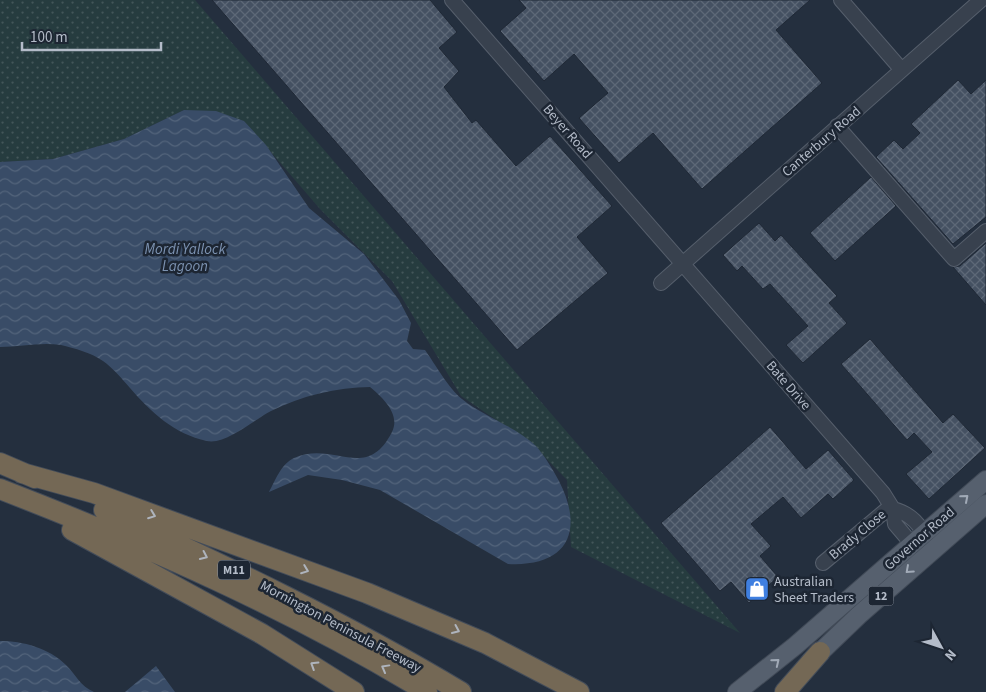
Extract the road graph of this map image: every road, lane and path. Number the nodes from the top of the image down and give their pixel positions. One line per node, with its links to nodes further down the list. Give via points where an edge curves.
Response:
1 (452, 0): 7 (street, Beyer Road)
2 (841, 0): 4 (street)
3 (981, 0): 4 (street, Canterbury Road)
4 (902, 69): 5 (street, Canterbury Road)
5 (837, 126): 6 (street, via 954,259); 7 (street, Canterbury Road)
6 (986, 232)
7 (683, 262): 8 (street, Canterbury Road); 15 (street, Bate Drive)
8 (661, 282)
9 (0, 463): 10 (highway, Mornington Peninsula Freeway / M11)
10 (22, 473): 20 (highway, one-way to 20, via 94,493 367,593 476,640); 23 (highway, Mornington Peninsula Freeway / M11, one-way to 23, via 276,590)
11 (986, 480): 16 (main road, Governor Road / 12, one-way to 11)
12 (0, 489): 22 (highway, Mornington Peninsula Freeway / M11, one-way to 12, via 218,581)
13 (0, 497): 21 (highway, one-way to 13, via 177,586 57,522)
14 (986, 504): 17 (main road, Governor Road / 12)
15 (892, 507): 16 (street, Bate Drive, via 895,524); 18 (street, Brady Close)
16 (918, 539): 17 (street, Bate Drive); 25 (main road, Governor Road / 12, one-way to 16)
17 (929, 552): 19 (main road, Governor Road / 12, one-way to 19)
18 (823, 563)
19 (820, 652): 26 (main road, Governor Road / 12); 27 (highway)
20 (574, 688): 24 (highway)
21 (354, 692)
22 (428, 692)
23 (461, 692)
24 (591, 692)
25 (738, 692)
26 (779, 692)
27 (786, 692)

